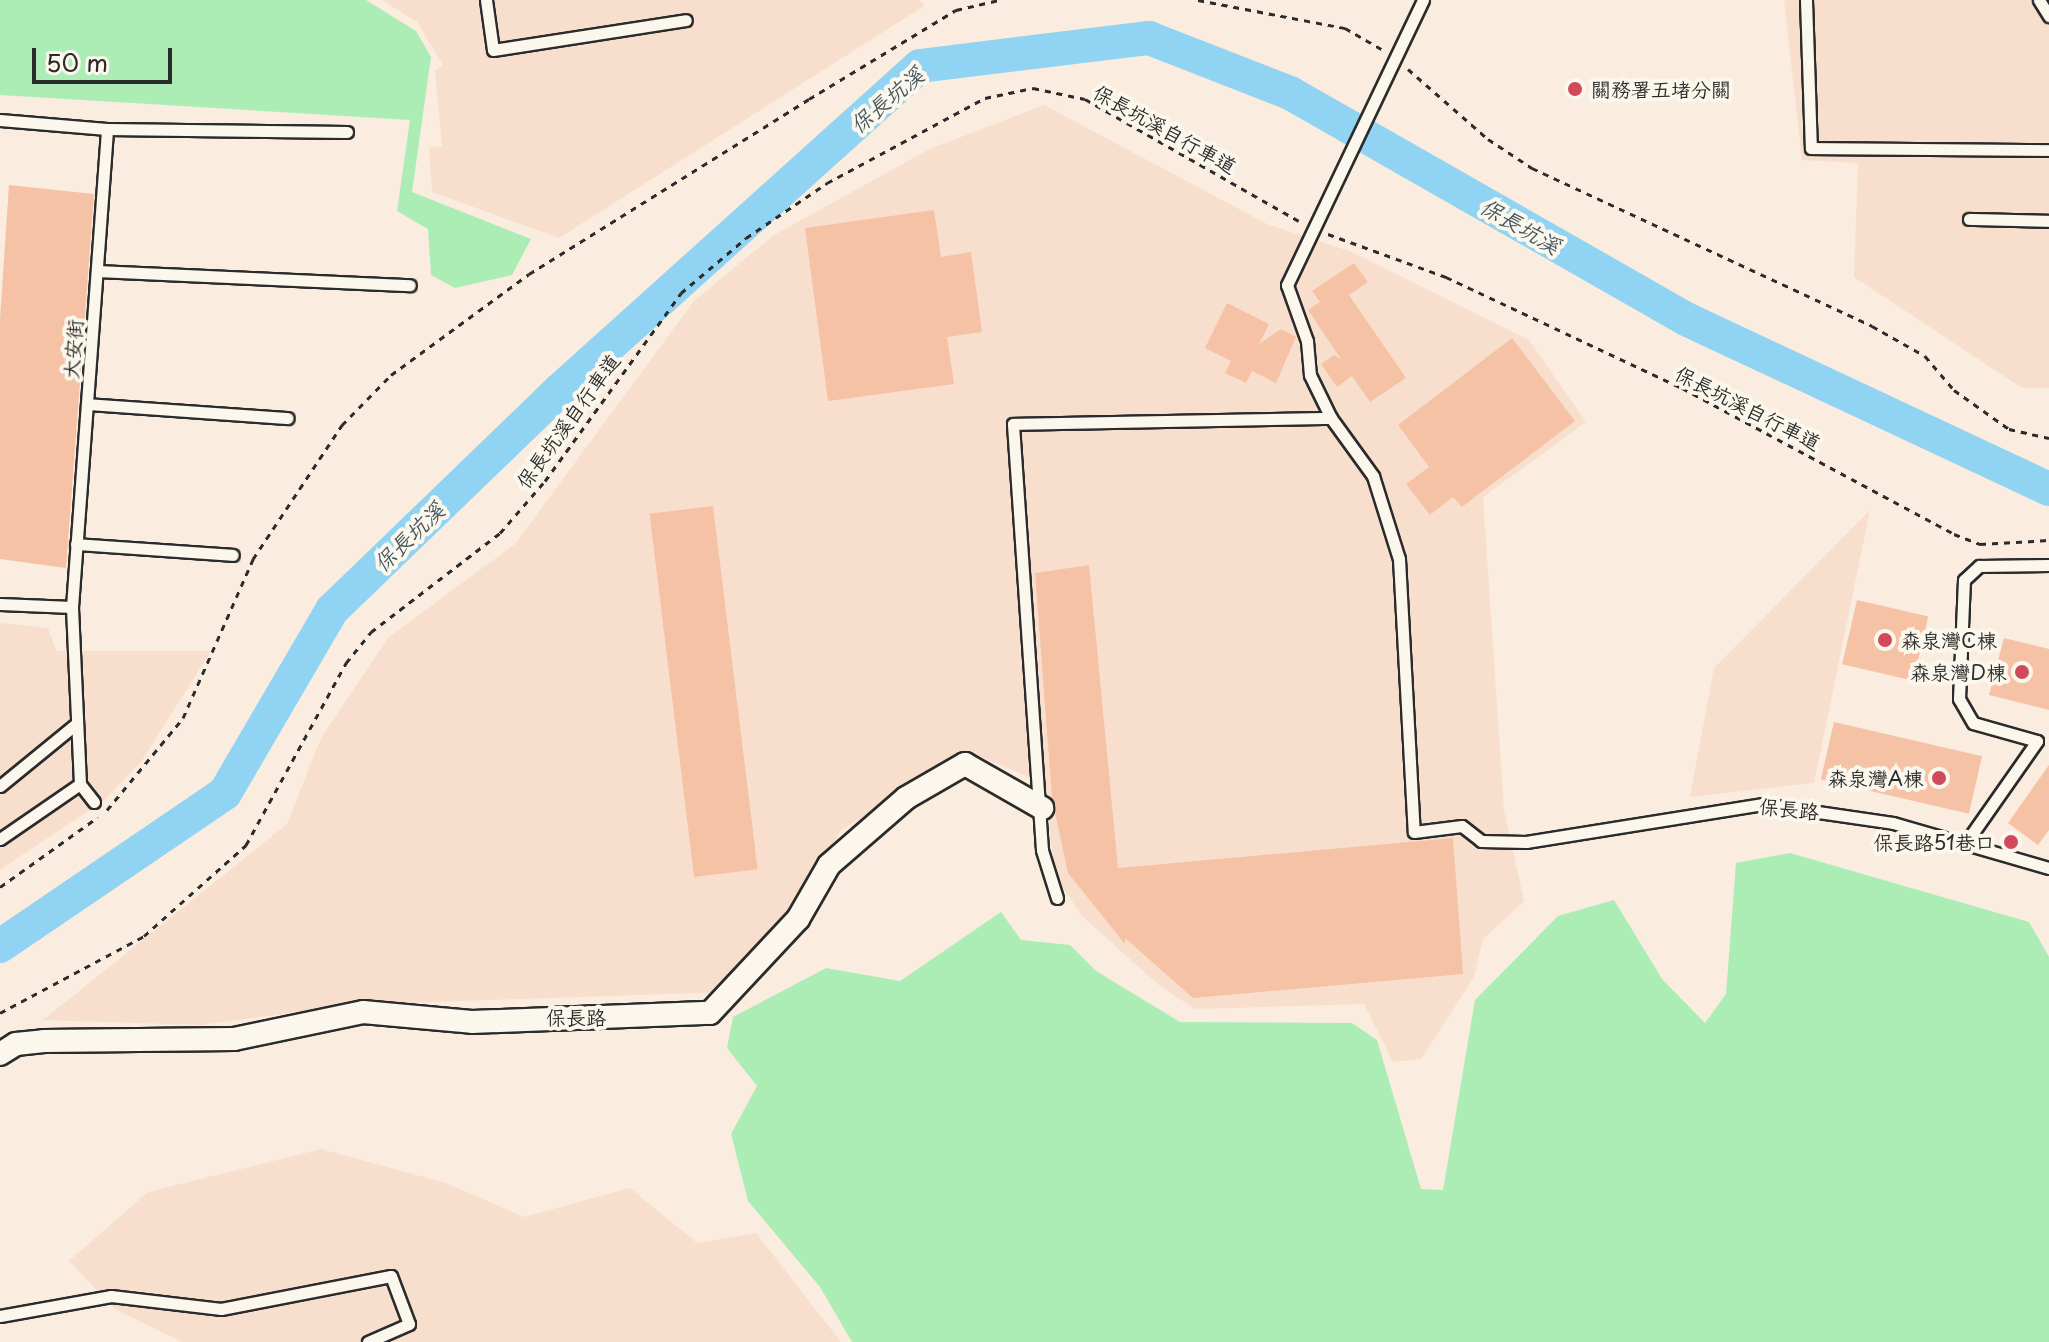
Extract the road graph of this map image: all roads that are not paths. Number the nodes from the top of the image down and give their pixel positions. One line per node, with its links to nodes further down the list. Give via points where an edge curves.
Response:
1 (486, 0): 6 (lane, via 493,50)
2 (1423, 0): 17 (lane, via 1287,285 1307,341 1310,375)
3 (1806, 0): 10 (lane, via 1811,148)
4 (2039, 0): 5 (lane)
5 (2049, 16)
6 (686, 20)
7 (0, 120): 8 (lane)
8 (107, 129): 9 (lane); 13 (lane, 大安街)
9 (347, 132)
10 (2049, 150)
11 (1969, 219): 12 (lane)
12 (2049, 221)
13 (97, 271): 14 (lane); 15 (lane, 大安街)
14 (410, 285)
15 (87, 404): 16 (lane); 18 (lane, 大安街)
16 (288, 418)
17 (1331, 418): 28 (lane, via 1013,424); 30 (lane, 保長路, via 1373,476 1399,559 1414,832 1462,826 1481,841 1526,842 1763,804)
18 (76, 544): 19 (lane); 22 (lane, 大安街)
19 (233, 555)
20 (2049, 565): 24 (lane, via 1979,566 1964,580 1959,699 1973,723)
21 (0, 604): 22 (lane)
22 (72, 607): 23 (lane, 大安街)
23 (76, 724): 25 (lane, 大安街); 26 (lane)
24 (2043, 742): 30 (lane)
25 (80, 784): 27 (lane); 29 (lane)
26 (0, 786)
27 (94, 802)
28 (1042, 808): 32 (lane, via 1044,873); 33 (street, 保長路, via 965,764 917,791 829,865 798,919 710,1013 472,1022 363,1012 234,1039 44,1041 16,1044)
29 (0, 839)
30 (1967, 841): 31 (lane, 保長路)
31 (2048, 867)
32 (1057, 898)
33 (0, 1054)
34 (0, 1316): 35 (lane, via 111,1296 221,1309 391,1276 409,1324)
35 (368, 1342)

